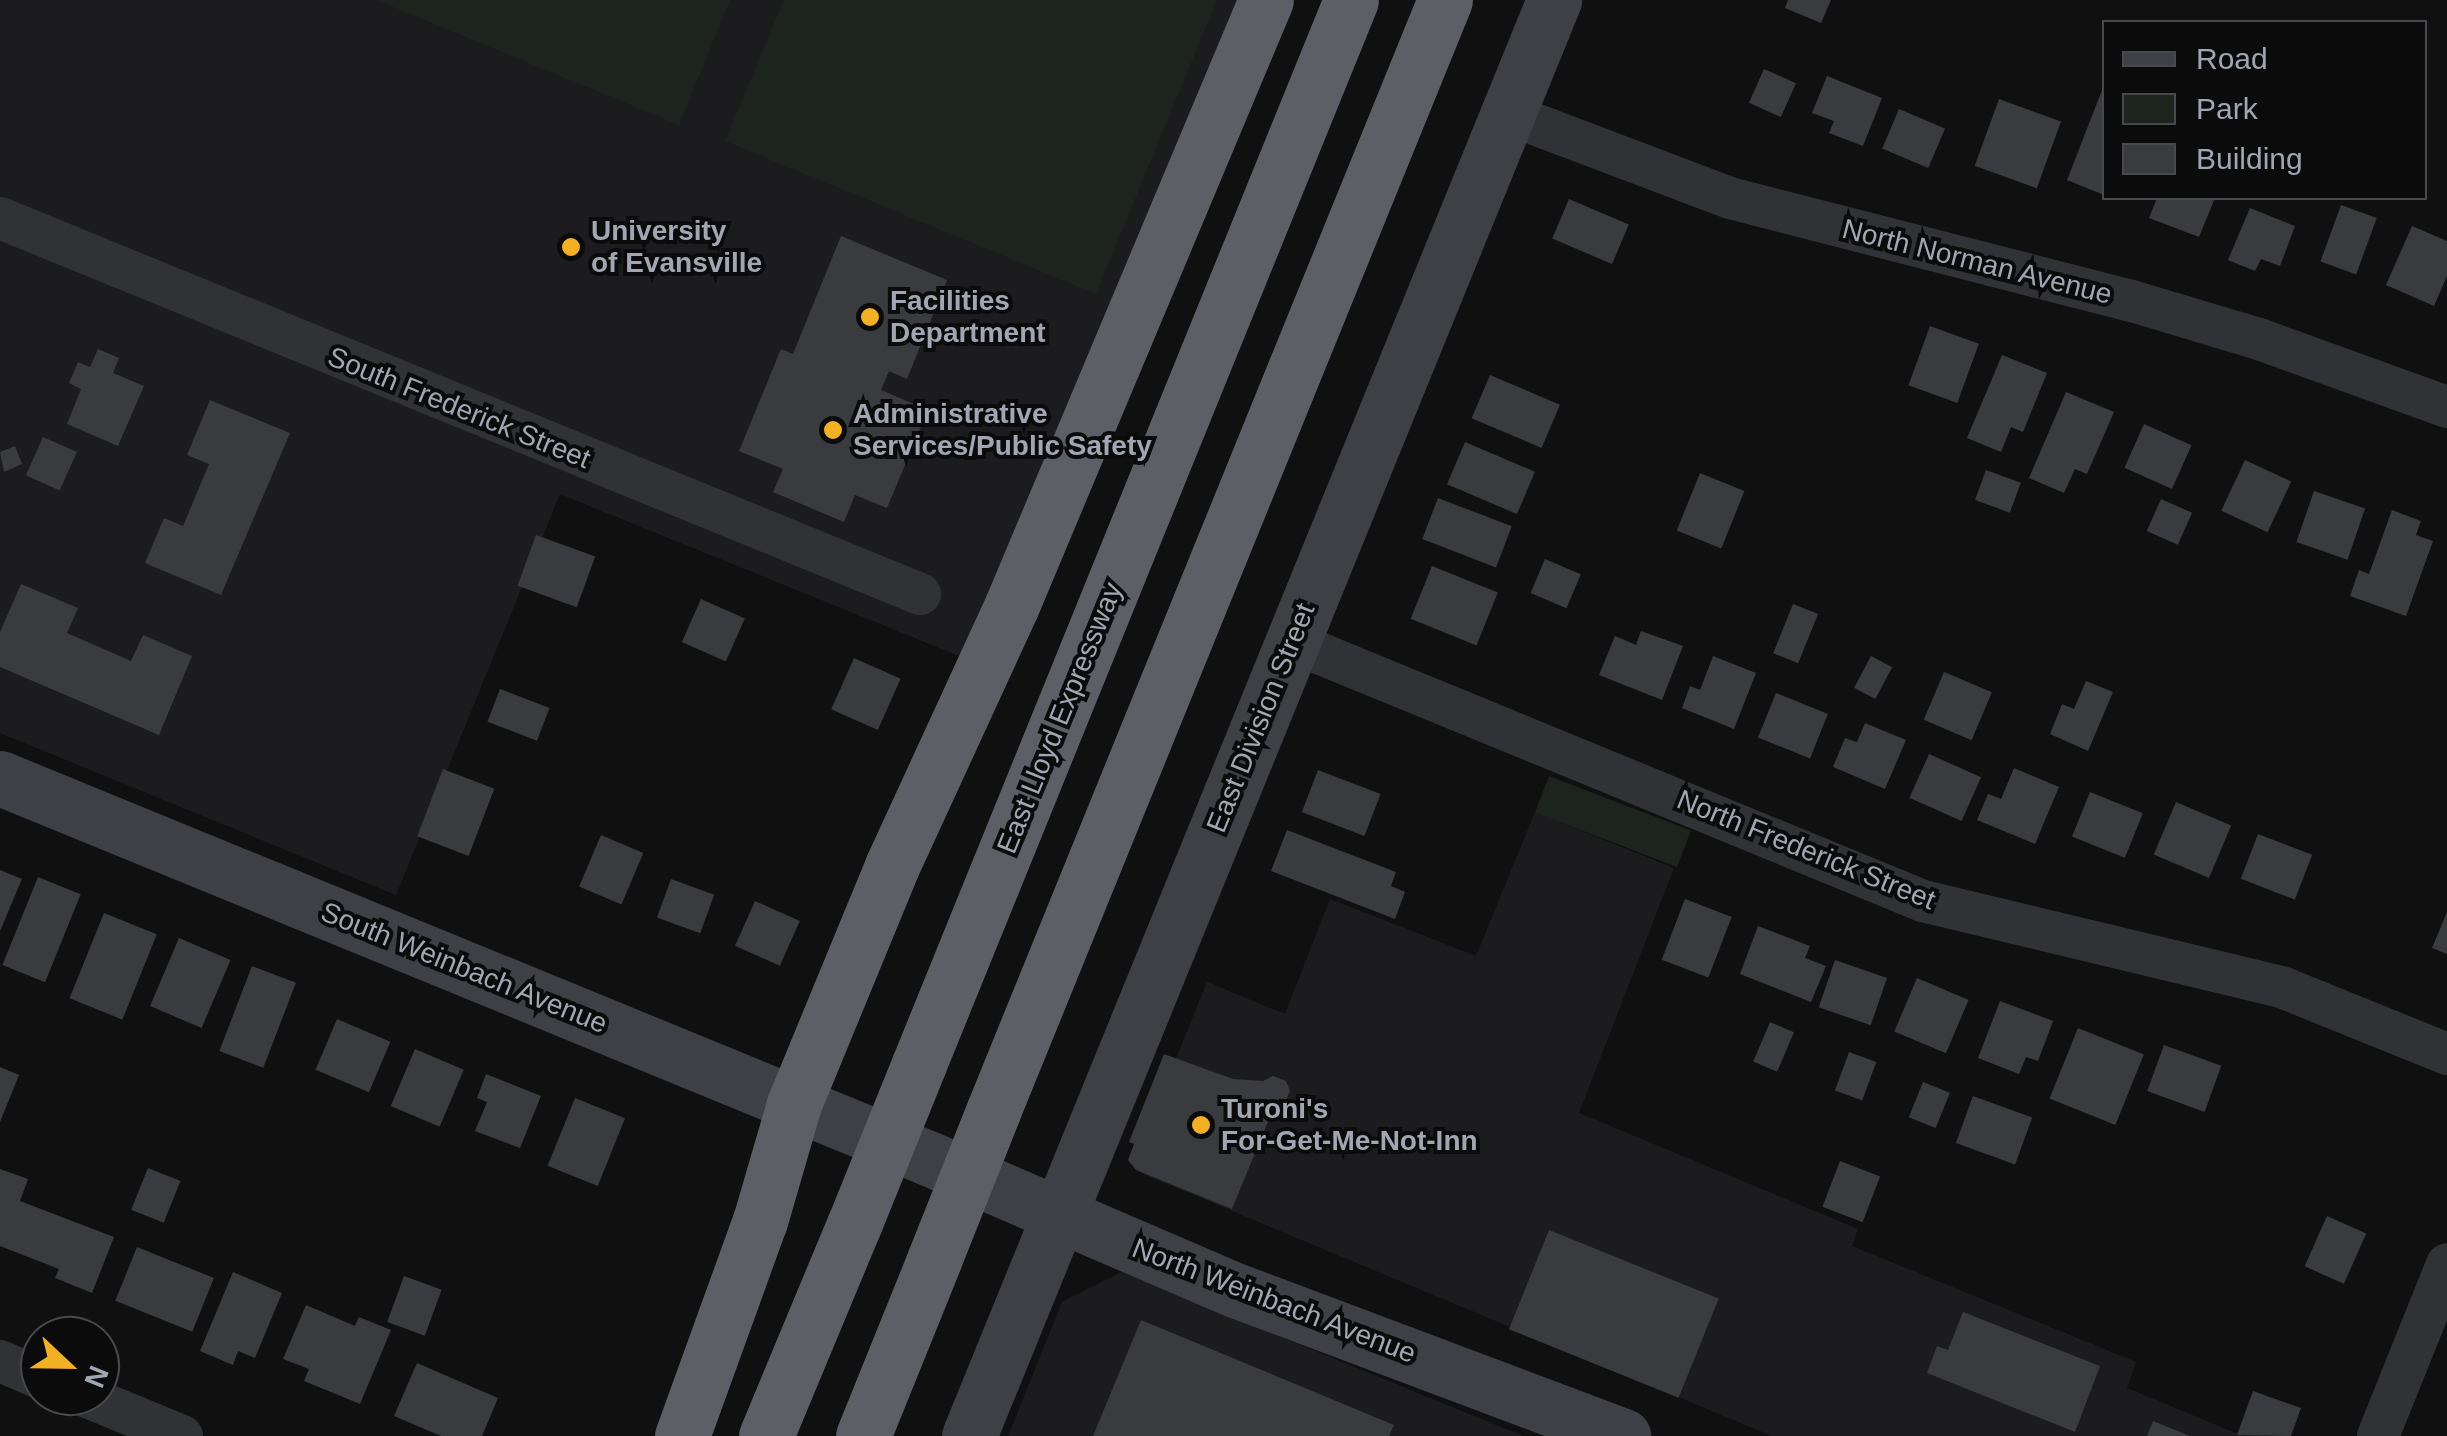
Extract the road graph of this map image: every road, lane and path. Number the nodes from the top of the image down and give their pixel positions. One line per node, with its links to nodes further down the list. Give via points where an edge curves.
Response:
1 (1266, 0): 12 (highway)
2 (1352, 0): 19 (highway, East Lloyd Expressway, bridge)
3 (1445, 0): 20 (highway, bridge)
4 (1554, 0): 5 (street, East Division Street)
5 (1508, 114): 7 (street, North Norman Avenue, via 1730,198 2132,301 2258,338); 9 (street, East Division Street)
6 (0, 218): 8 (street, South Frederick Street)
7 (2447, 407)
8 (920, 594)
9 (1292, 642): 11 (street, North Frederick Street, via 1922,901 2284,988); 14 (street, East Division Street)
10 (0, 778): 12 (street, South Weinbach Avenue)
11 (2447, 1054)
12 (794, 1104): 13 (street, South Weinbach Avenue); 18 (highway)
13 (928, 1158): 14 (street, North Weinbach Avenue)
14 (1060, 1217): 21 (street, East Division Street); 22 (street, North Weinbach Avenue, via 1324,1326)
15 (2447, 1264): 23 (street)
16 (120, 1410): 17 (street)
17 (182, 1436)
18 (682, 1436)
19 (766, 1436)
20 (862, 1436)
21 (969, 1436)
22 (1623, 1436)
23 (2378, 1436)

